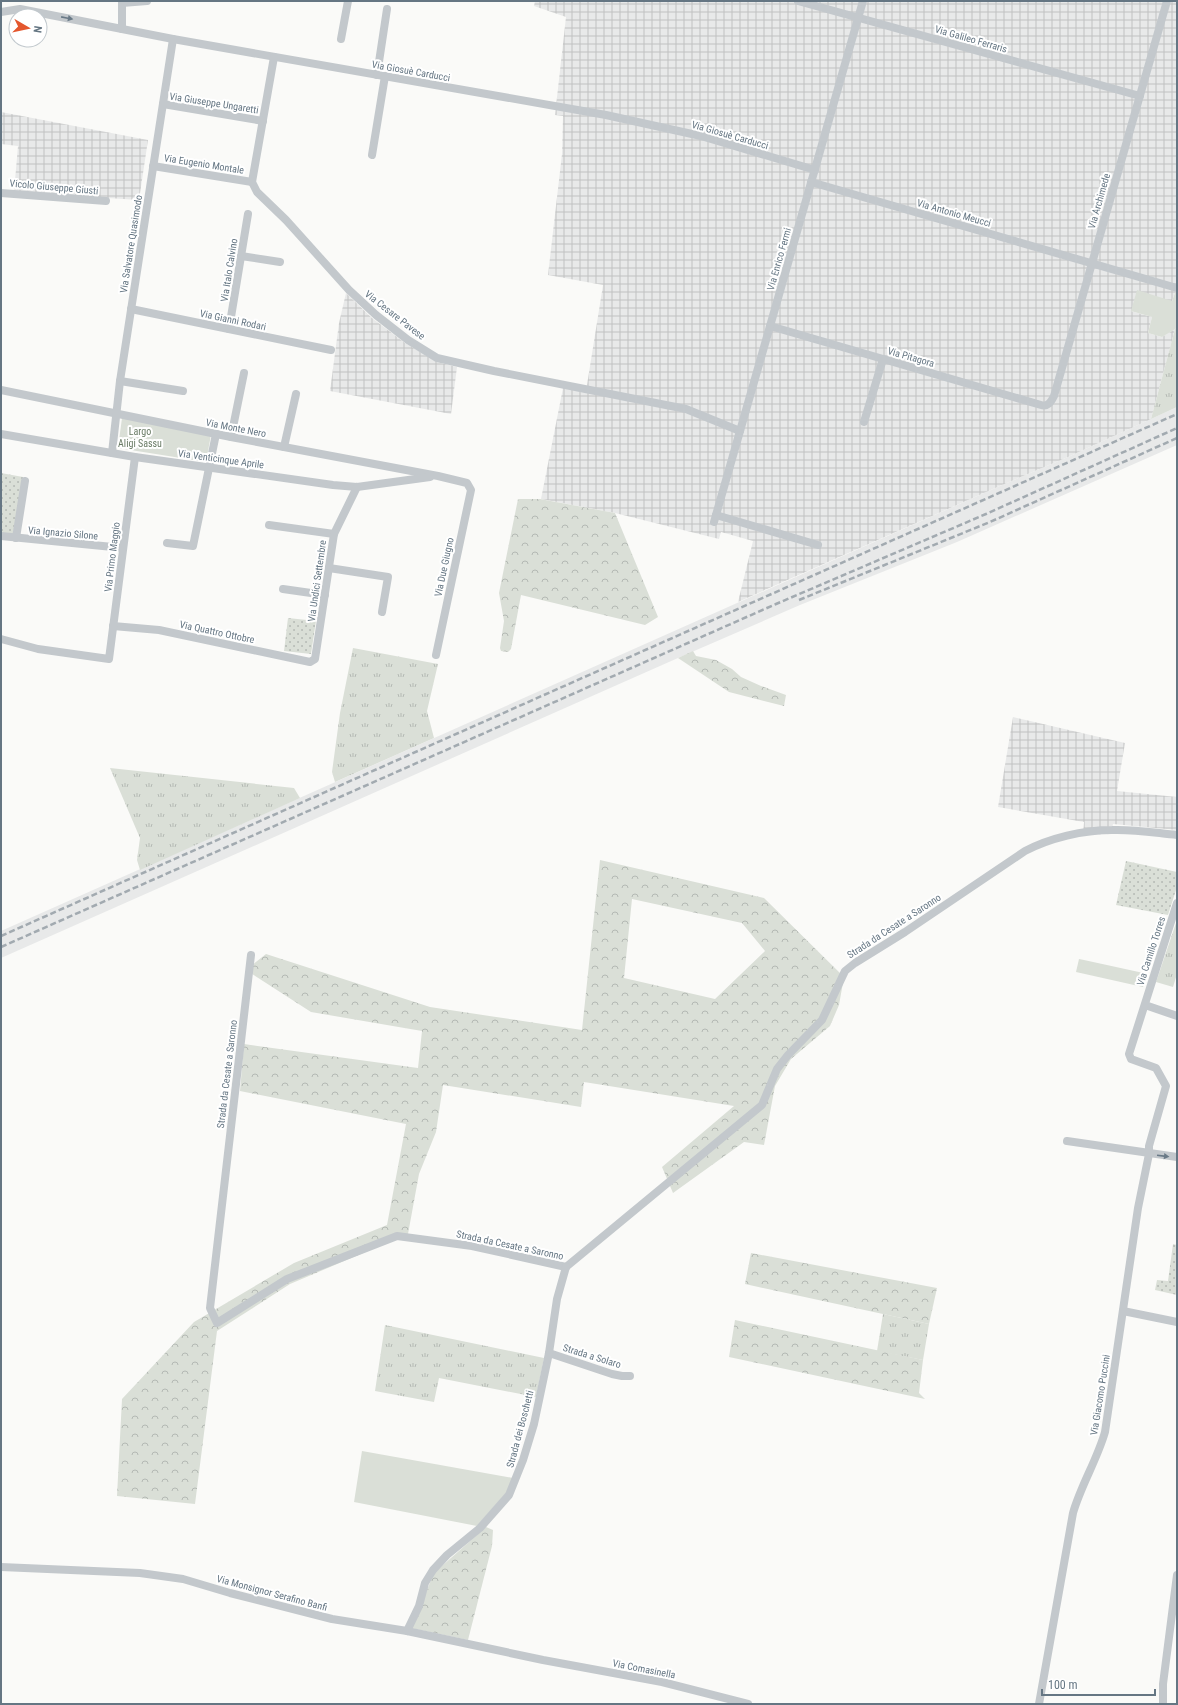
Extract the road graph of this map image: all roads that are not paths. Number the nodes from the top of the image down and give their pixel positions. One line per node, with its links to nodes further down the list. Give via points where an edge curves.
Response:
1 (147, 1): 6 (street)
2 (348, 1): 12 (street)
3 (798, 1): 9 (street, Via Galileo Ferraris)
4 (862, 1): 9 (street, Via Enrico Fermi)
5 (1167, 1): 15 (street, Via Archimede)
6 (122, 2): 10 (street)
7 (387, 9): 14 (street)
8 (1, 12): 10 (street, Via Giosuè Carducci, one-way to 10, via 20,8)
9 (858, 18): 15 (street, Via Galileo Ferraris); 20 (street, Via Enrico Fermi)
10 (122, 29): 11 (street, Via Giosuè Carducci)
11 (173, 39): 13 (street, Via Giosuè Carducci); 16 (street, Via Salvatore Quasimodo)
12 (341, 39)
13 (274, 56): 14 (street, Via Giosuè Carducci); 17 (street)
14 (381, 75): 18 (street); 20 (street, Via Giosuè Carducci, via 613,117 701,136)
15 (1140, 96): 28 (street, Via Archimede)
16 (163, 104): 17 (street, Via Giuseppe Ungaretti); 19 (street, Via Salvatore Quasimodo)
17 (263, 121): 21 (street)
18 (372, 154)
19 (153, 166): 21 (street, Via Eugenio Montale); 30 (street, Via Salvatore Quasimodo)
20 (815, 170): 22 (street, Via Enrico Fermi)
21 (252, 182): 43 (street, Via Cesare Pavese, via 257,192 349,290 408,340 437,358 686,409)
22 (811, 182): 28 (street, Via Antonio Meucci); 31 (street, Via Enrico Fermi)
23 (1, 193): 24 (street, Vicolo Giuseppe Giusti)
24 (106, 201)
25 (248, 214): 26 (street, Via Italo Calvino)
26 (241, 256): 27 (street); 32 (street, Via Italo Calvino)
27 (280, 262)
28 (1092, 263): 29 (street, Via Antonio Meucci); 40 (street, Via Archimede, via 1054,396)
29 (1177, 288)
30 (131, 309): 32 (street, Via Gianni Rodari); 36 (street, Via Salvatore Quasimodo)
31 (770, 326): 34 (street, Via Pitagora); 43 (street, Via Enrico Fermi)
32 (229, 329): 33 (street, Via Gianni Rodari)
33 (331, 350)
34 (883, 359): 40 (street, Via Pitagora); 42 (street)
35 (244, 373): 46 (street)
36 (120, 381): 38 (street); 41 (street, Via Salvatore Quasimodo)
37 (1, 390): 41 (street, Via Monte Nero)
38 (183, 391)
39 (296, 394): 47 (street)
40 (1047, 405)
41 (117, 414): 45 (street, Via Monte Nero); 48 (street, Via Salvatore Quasimodo)
42 (864, 422)
43 (740, 431): 60 (street, Via Enrico Fermi, via 715,519)
44 (1, 434): 48 (street, Via Venticinque Aprile)
45 (216, 434): 46 (street, Via Monte Nero); 50 (street)
46 (231, 437): 47 (street, Via Monte Nero)
47 (284, 447): 51 (street, Via Monte Nero)
48 (112, 453): 49 (street, Via Venticinque Aprile)
49 (135, 457): 50 (street, Via Venticinque Aprile); 61 (street, Via Primo Maggio)
50 (209, 467): 54 (street, Via Venticinque Aprile); 59 (street, via 193,546)
51 (438, 476): 53 (street, Via Monte Nero); 54 (street, Via Venticinque Aprile)
52 (25, 481): 58 (street)
53 (467, 484): 68 (street, Via Due Giugno, via 470,490)
54 (357, 487): 56 (street, Via Undici Settembre)
55 (269, 525): 56 (street)
56 (334, 534): 62 (street, Via Undici Settembre)
57 (1, 536): 58 (street, Via Ignazio Silone)
58 (16, 538): 61 (street, Via Ignazio Silone)
59 (168, 543)
60 (818, 544)
61 (122, 548): 66 (street, Via Primo Maggio)
62 (329, 568): 64 (street, Via Undici Settembre); 65 (street, via 388,577)
63 (283, 589): 64 (street)
64 (325, 596): 69 (street, Via Undici Settembre)
65 (382, 612)
66 (113, 626): 67 (street, Via Primo Maggio, via 109,659 38,649); 69 (street, Via Quattro Ottobre, via 159,630 310,662)
67 (1, 639)
68 (436, 655)
69 (315, 659)
70 (1177, 835): 78 (street, Strada da Cesate a Saronno, via 1112,830 1048,841 1025,851 849,967 843,974 822,1020 777,1069 762,1105)
71 (1177, 903): 73 (street, Via Camillo Torres)
72 (251, 956): 78 (street, Strada da Cesate a Saronno, via 210,1308 217,1323 287,1280 398,1236 472,1246)
73 (1145, 1005): 74 (street); 76 (street, Via Camillo Torres, via 1128,1056 1156,1068 1166,1086)
74 (1177, 1016)
75 (1067, 1141): 76 (street)
76 (1149, 1154): 77 (street, one-way to 77); 79 (street, Via Giacomo Puccini, via 1138,1208)
77 (1177, 1158)
78 (566, 1267): 81 (street, Strada dei Boschetti, via 557,1299)
79 (1123, 1311): 80 (street); 88 (street, Via Giacomo Puccini, via 1105,1432 1073,1513)
80 (1177, 1322)
81 (549, 1353): 82 (street, Strada a Solaro, via 612,1374); 85 (street, Strada dei Boschetti, via 534,1424 509,1495 480,1528 433,1570 425,1583 419,1606)
82 (630, 1376)
83 (1, 1567): 85 (street, Via Monsignor Serafino Banfi, via 140,1573 183,1579 332,1619)
84 (1177, 1575): 89 (street, via 1163,1684)
85 (407, 1631): 86 (street, Via Monsignor Serafino Banfi)
86 (535, 1658): 87 (street, Via Comasinella, via 662,1682)
87 (748, 1704)
88 (1039, 1704)
89 (1163, 1704)

